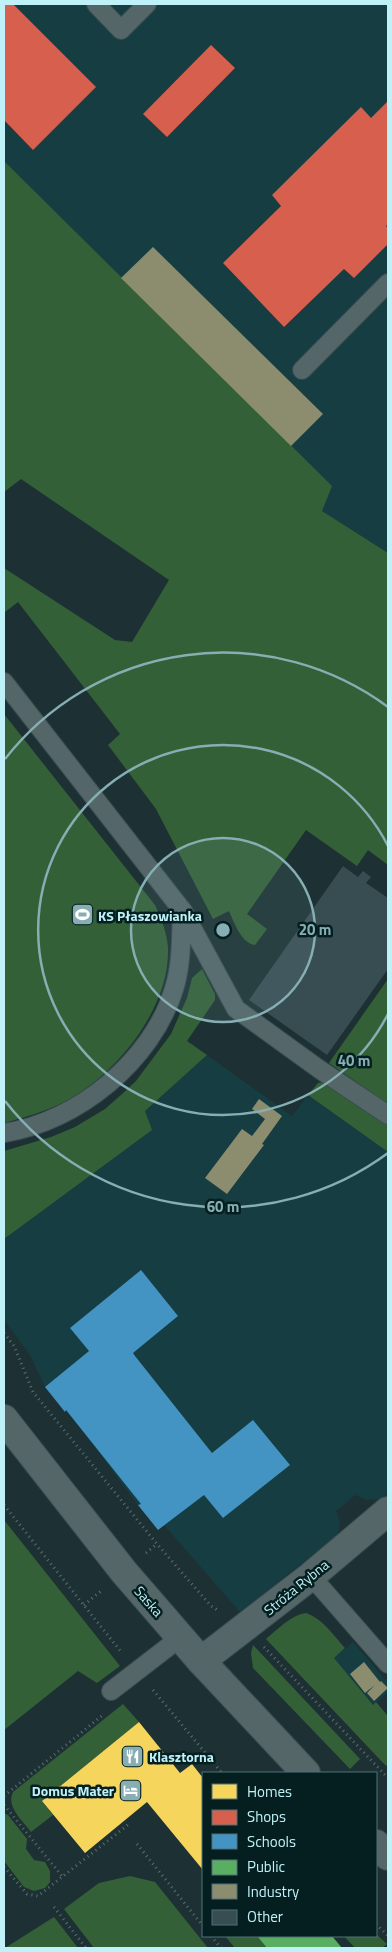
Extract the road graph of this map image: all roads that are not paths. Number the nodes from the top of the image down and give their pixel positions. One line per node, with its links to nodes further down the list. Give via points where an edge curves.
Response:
1 (96, 4): 2 (lane, via 121,30)
2 (147, 4)
3 (388, 283): 4 (lane)
4 (302, 370)
5 (4, 682): 6 (lane)
6 (182, 910): 7 (lane, via 236,1010); 8 (lane, via 180,962 174,990 148,1040 104,1088 74,1108 44,1123)
7 (388, 1115)
8 (4, 1133)
9 (7, 1429): 12 (street, Saska)
10 (388, 1511): 11 (street, Stróża Rybna)
11 (311, 1576): 13 (street, Stróża Rybna); 14 (lane)
12 (180, 1637): 13 (street, Saska); 15 (lane)
13 (201, 1661): 16 (street, Saska)
14 (388, 1664)
15 (111, 1691)
16 (305, 1772)
17 (377, 1845): 18 (street)
18 (388, 1856)

